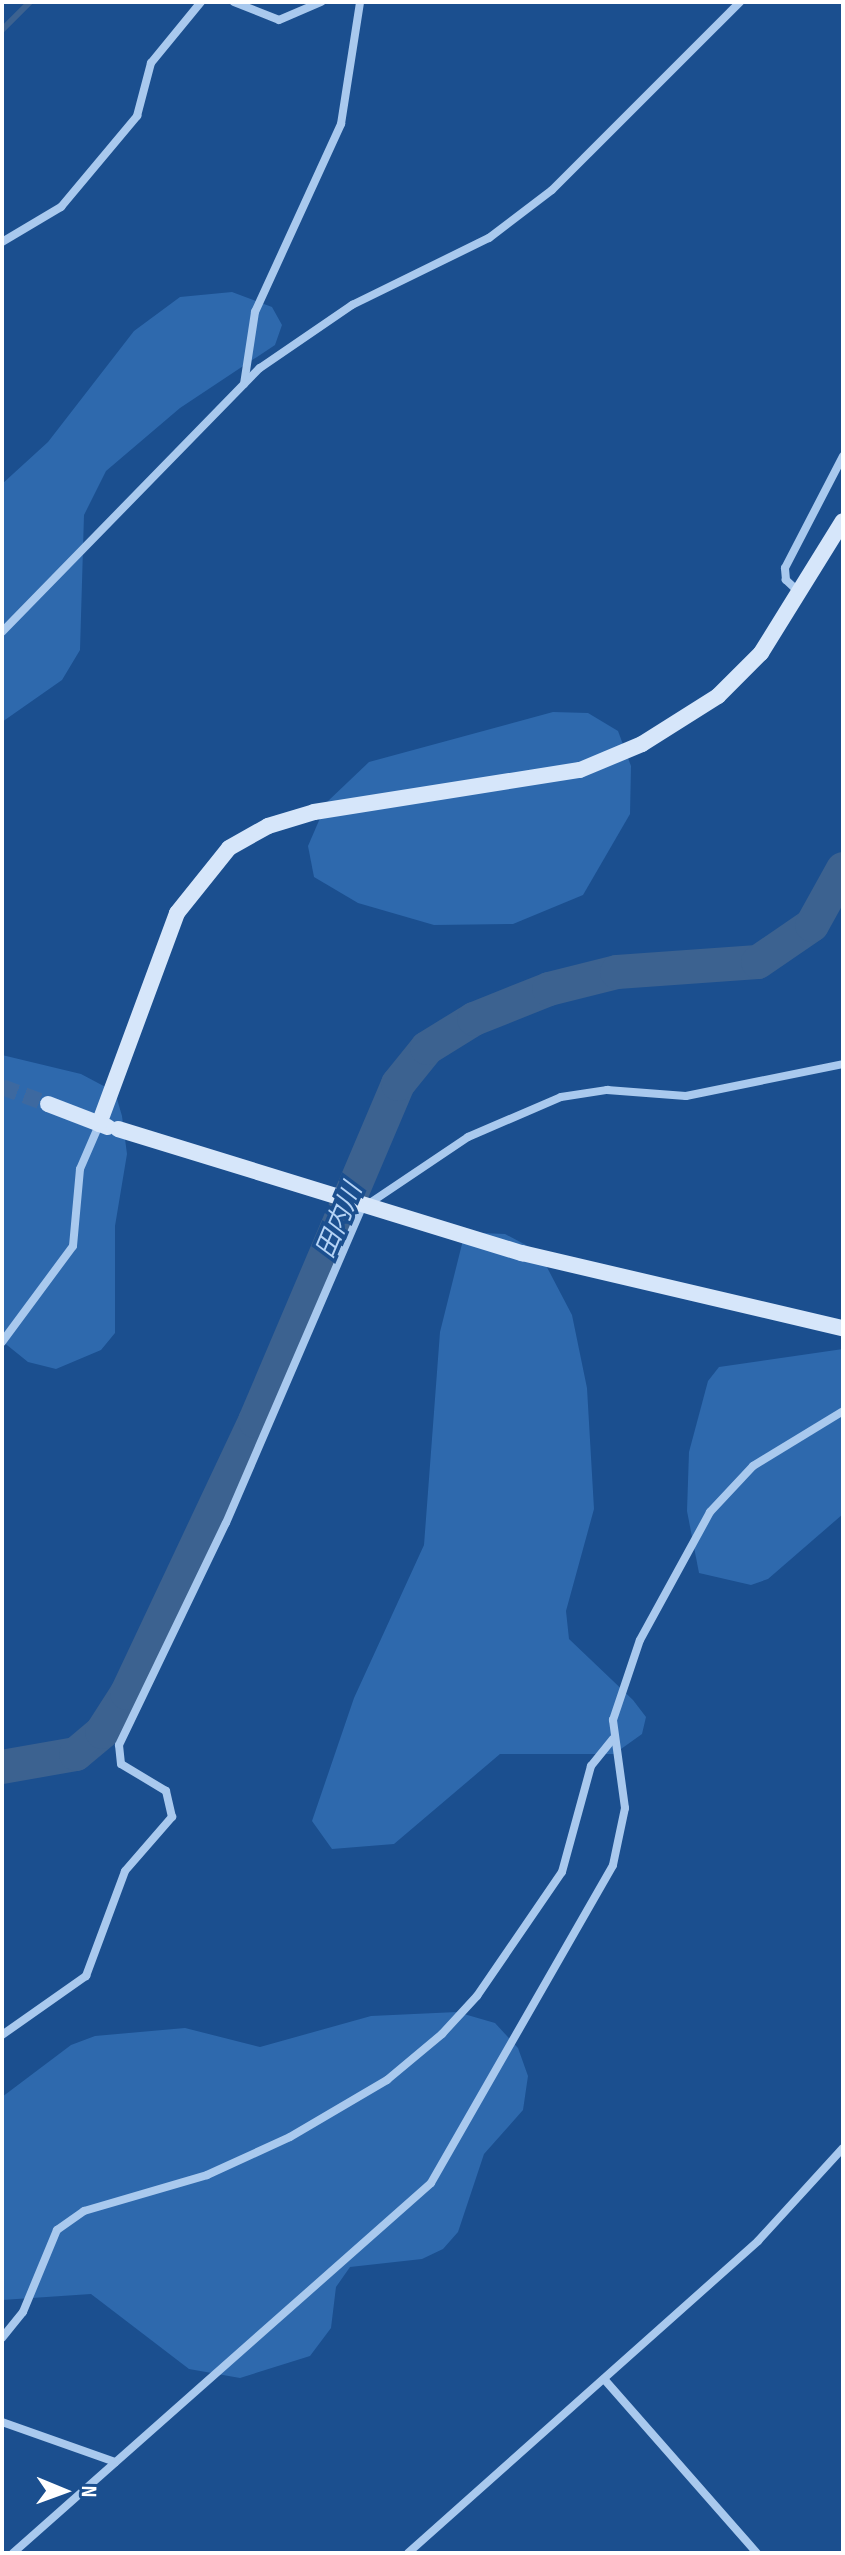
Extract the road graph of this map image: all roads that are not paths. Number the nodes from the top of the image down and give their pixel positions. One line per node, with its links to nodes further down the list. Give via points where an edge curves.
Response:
1 (201, 2): 6 (street, via 151,63 137,116 61,207)
2 (234, 2): 3 (street, via 279,20)
3 (321, 2)
4 (360, 2): 7 (street, via 341,124 255,312)
5 (740, 2): 7 (street, via 552,190 489,238 297,339)
6 (2, 242)
7 (244, 385): 11 (street)
8 (843, 456): 10 (street, via 785,568 786,580)
9 (843, 521): 10 (street)
10 (801, 594): 14 (street, via 761,653 718,696 642,744 580,770 314,812 268,826 229,848 177,913)
11 (2, 632)
12 (843, 1064): 19 (street, via 686,1096 607,1090 561,1097 468,1137 361,1209 226,1523 119,1745 121,1764 166,1791 172,1817 125,1871 86,1976)
13 (48, 1104): 14 (street)
14 (99, 1124): 15 (street, bridge, via 522,1253); 16 (street, via 80,1169 73,1246)
15 (843, 1328)
16 (2, 1342)
17 (843, 1411): 18 (street, via 753,1466 710,1512 640,1640 617,1702)
18 (613, 1739): 21 (street, via 591,1766 562,1872 477,1996 442,2034 387,2080 290,2137 207,2175 84,2211 57,2230 23,2312); 24 (street, via 625,1808 613,1865 431,2183)
19 (2, 2035)
20 (843, 2148): 22 (street, via 758,2241)
21 (2, 2338)
22 (604, 2379): 26 (street); 27 (street)
23 (2, 2422): 24 (street)
24 (115, 2462): 25 (street)
25 (13, 2553)
26 (408, 2553)
27 (757, 2553)

